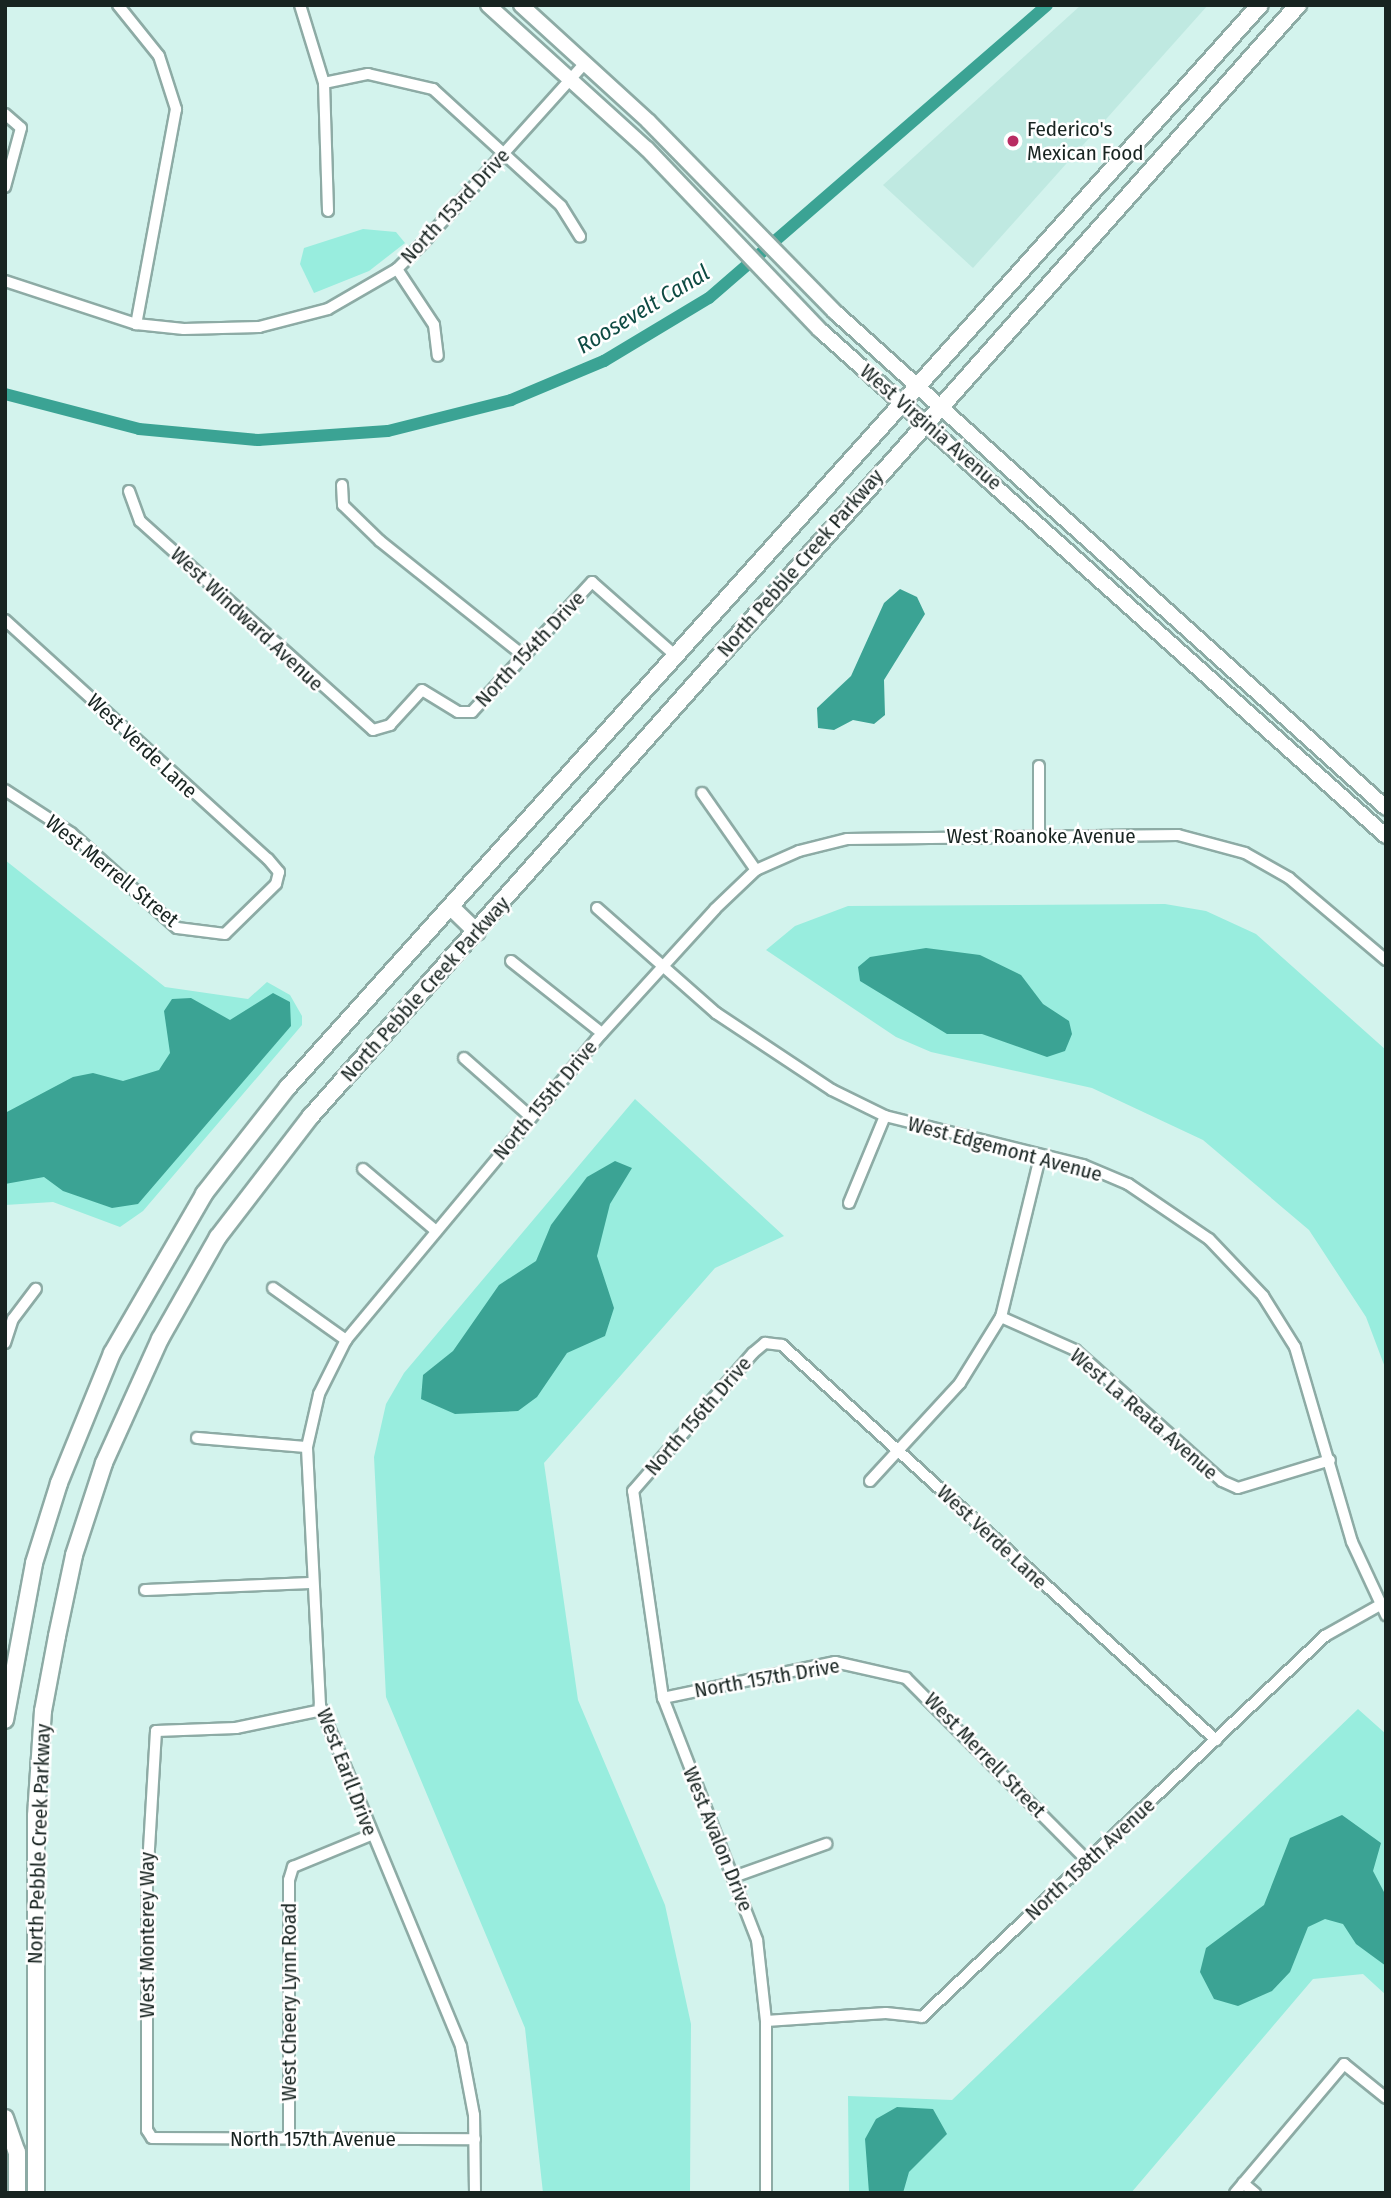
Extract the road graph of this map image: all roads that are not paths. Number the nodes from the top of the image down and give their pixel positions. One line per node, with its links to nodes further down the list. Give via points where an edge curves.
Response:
1 (118, 5): 17 (street, via 159,56 176,109)
2 (300, 5): 9 (street)
3 (488, 5): 8 (main road, West Virginia Avenue)
4 (521, 5): 7 (main road, West Virginia Avenue)
5 (1261, 5): 19 (main road, North Pebble Creek Parkway)
6 (1298, 5): 21 (main road, North Pebble Creek Parkway)
7 (584, 63): 8 (street, North 153rd Drive); 19 (main road, West Virginia Avenue, via 784,262)
8 (571, 78): 11 (street, North 153rd Drive); 20 (main road, West Virginia Avenue, via 767,278)
9 (324, 83): 11 (street, via 369,74 416,81); 13 (street)
10 (5, 114): 12 (street, via 21,128)
11 (505, 153): 14 (street, via 561,205); 15 (street, North 153rd Drive)
12 (5, 187)
13 (328, 211)
14 (580, 237)
15 (397, 268): 17 (street, North 153rd Drive, via 360,295 297,321 217,330); 18 (street, via 434,325)
16 (5, 281): 17 (street)
17 (136, 324)
18 (438, 356)
19 (917, 385): 20 (main road, North Pebble Creek Parkway); 21 (main road, West Virginia Avenue)
20 (902, 402): 22 (main road, West Virginia Avenue); 27 (main road, North Pebble Creek Parkway)
21 (939, 404): 22 (main road, North Pebble Creek Parkway); 33 (main road, West Virginia Avenue)
22 (924, 420): 28 (main road, North Pebble Creek Parkway); 35 (main road, West Virginia Avenue)
23 (342, 485): 26 (street, via 343,505 370,532)
24 (129, 491): 29 (street, West Windward Avenue, via 140,521 358,721 382,730)
25 (5, 620): 40 (street, West Verde Lane, via 279,872)
26 (523, 655): 27 (street, North 154th Drive, via 592,582); 29 (street, North 154th Drive, via 466,713)
27 (677, 657): 28 (main road); 38 (main road, North Pebble Creek Parkway)
28 (700, 676): 39 (main road, North Pebble Creek Parkway)
29 (422, 690)
30 (1039, 766): 34 (street)
31 (5, 790): 40 (street, West Merrell Street, via 71,833 177,929)
32 (702, 793): 36 (street)
33 (1386, 808)
34 (1039, 835): 36 (street, West Roanoke Avenue, via 848,839); 41 (street, West Roanoke Avenue, via 1178,835 1245,853 1289,878)
35 (1386, 836)
36 (756, 870): 43 (street, North 155th Drive)
37 (597, 908): 43 (street, West Edgemont Avenue)
38 (453, 909): 39 (main road); 70 (main road, North Pebble Creek Parkway, via 265,1114 153,1277 112,1353 59,1483 34,1563)
39 (477, 932): 84 (main road, North Pebble Creek Parkway, via 311,1116 234,1212 160,1339 104,1463 74,1555 43,1711 36,1842)
40 (225, 934)
41 (1386, 960)
42 (511, 961): 44 (street)
43 (662, 967): 44 (street, North 155th Drive); 46 (street, West Edgemont Avenue, via 731,1024)
44 (602, 1033): 47 (street, North 155th Drive)
45 (464, 1058): 47 (street)
46 (885, 1116): 48 (street, West Edgemont Avenue); 50 (street)
47 (531, 1117): 51 (street, North 155th Drive)
48 (1040, 1157): 54 (street); 61 (street, West Edgemont Avenue, via 1083,1165 1170,1210 1263,1296 1295,1348)
49 (363, 1169): 51 (street)
50 (849, 1203)
51 (436, 1231): 55 (street, North 155th Drive)
52 (36, 1289): 56 (street, via 13,1319)
53 (273, 1289): 55 (street)
54 (1001, 1317): 60 (street, via 960,1383); 61 (street, West La Reata Avenue, via 1075,1350 1222,1481 1238,1488)
55 (346, 1340): 59 (street, West Earll Drive, via 319,1394)
56 (5, 1343)
57 (765, 1343): 60 (street, West Verde Lane, via 782,1345); 63 (street, North 156th Drive)
58 (197, 1438): 59 (street)
59 (307, 1447): 64 (street, West Earll Drive)
60 (899, 1451): 62 (street); 71 (street, West Verde Lane)
61 (1330, 1460): 66 (street, West Edgemont Avenue, via 1352,1542)
62 (870, 1481)
63 (633, 1491): 68 (street, West Avalon Drive)
64 (311, 1583): 65 (street); 69 (street, West Earll Drive)
65 (145, 1590)
66 (1383, 1610): 71 (street, North 158th Avenue, via 1325,1636)
67 (872, 1666): 68 (street, North 157th Drive, via 835,1662); 74 (street, West Merrell Street, via 921,1689)
68 (663, 1698): 75 (street, West Avalon Drive)
69 (322, 1710): 72 (street, West Earll Drive); 79 (street, West Monterey Way, via 236,1728 156,1731 147,1895 147,2130)
70 (5, 1720)
71 (1216, 1740): 74 (street, North 158th Avenue)
72 (371, 1835): 80 (street, West Cheery Lynn Road, via 293,1867); 81 (street, West Earll Drive, via 450,2011 469,2080)
73 (826, 1844): 75 (street)
74 (1087, 1860): 76 (street, North 158th Avenue, via 922,2017 886,2013)
75 (736, 1876): 76 (street, West Avalon Drive, via 757,1940)
76 (766, 2021): 86 (street, West Avalon Drive)
77 (1386, 2098): 82 (street, via 1344,2064)
78 (5, 2118): 83 (main road, via 17,2152)
79 (152, 2138): 80 (street, North 157th Avenue)
80 (289, 2139): 81 (street, North 157th Avenue)
81 (475, 2139): 85 (street, West Earll Drive)
82 (1243, 2183): 87 (street); 88 (street)
83 (17, 2193)
84 (36, 2193)
85 (475, 2193)
86 (766, 2193)
87 (1235, 2193)
88 (1255, 2193)

